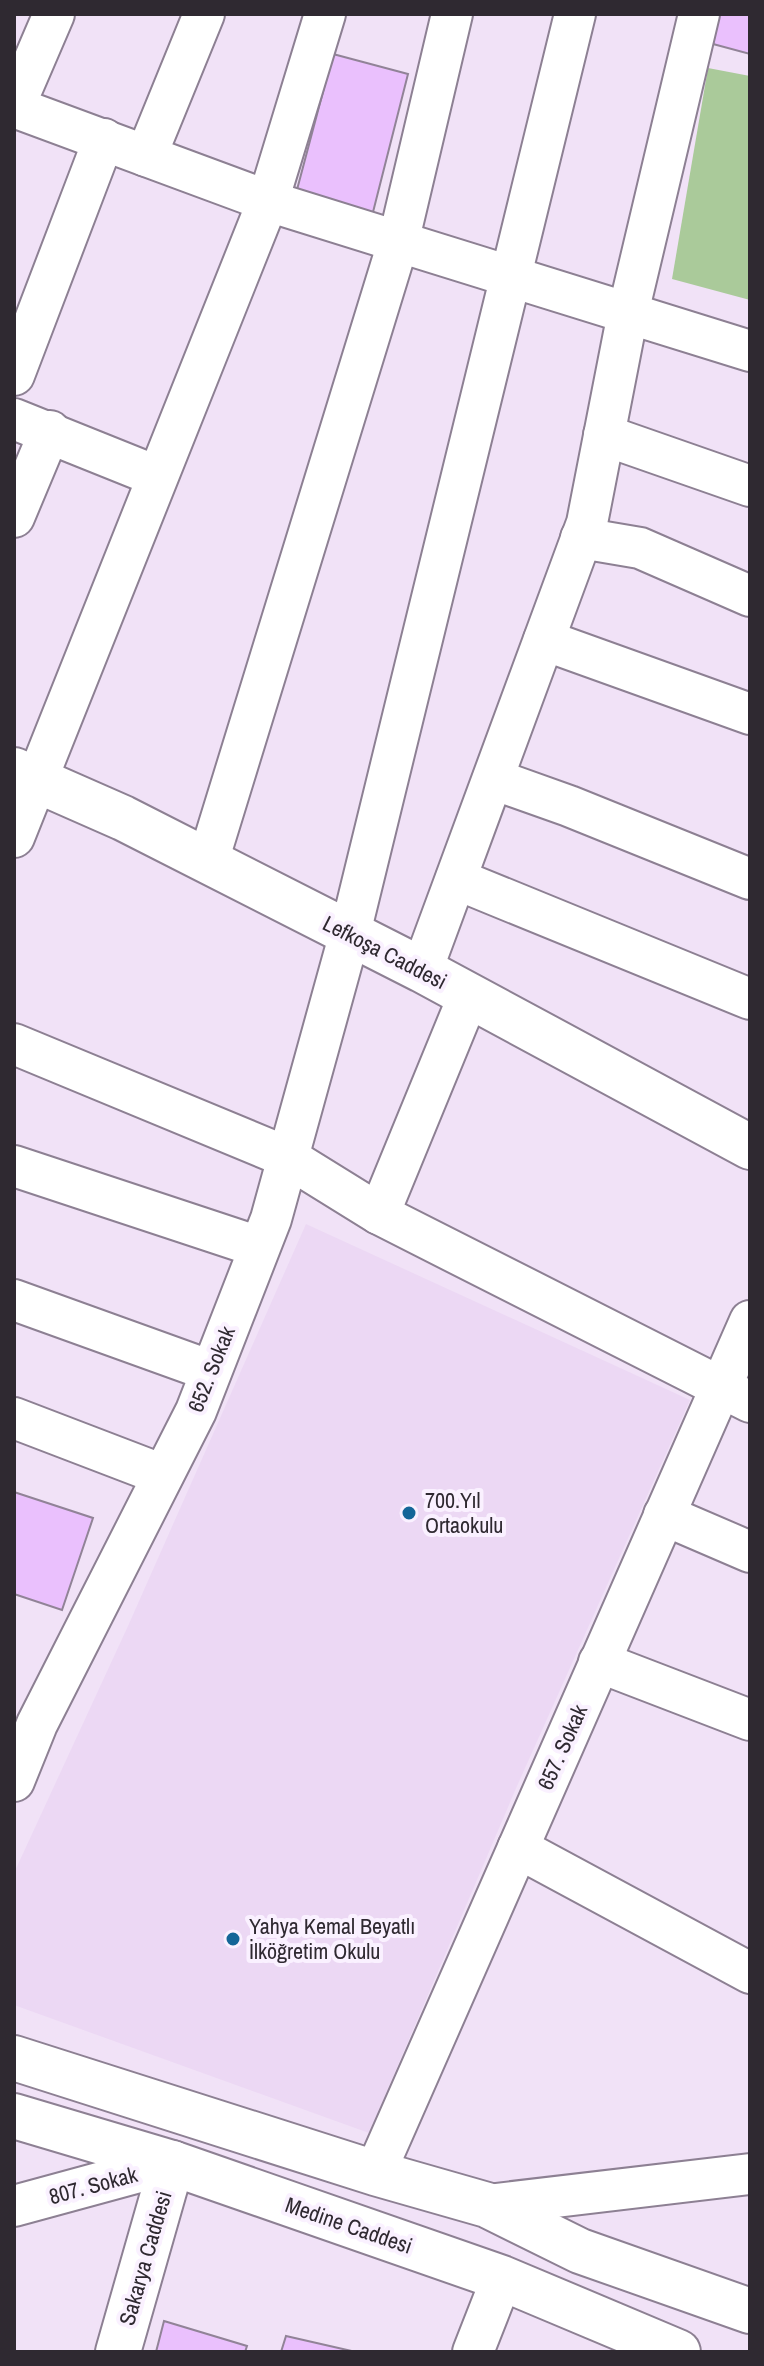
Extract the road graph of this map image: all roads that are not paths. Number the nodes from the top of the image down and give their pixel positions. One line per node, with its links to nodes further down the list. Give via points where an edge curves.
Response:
1 (54, 14): 7 (street, via 14,107)
2 (204, 14): 8 (street)
3 (325, 14): 9 (street)
4 (452, 14): 10 (street)
5 (575, 14): 11 (street, 652. Sokak)
6 (699, 14): 12 (street)
7 (104, 139): 8 (street); 14 (street)
8 (146, 156): 9 (street)
9 (268, 201): 10 (street); 17 (street)
10 (398, 243): 11 (street); 27 (street)
11 (512, 278): 12 (street); 30 (street, 652. Sokak)
12 (628, 313): 13 (street); 16 (street)
13 (750, 351)
14 (14, 375)
15 (32, 425): 17 (street); 19 (street)
16 (604, 435): 18 (street); 20 (street)
17 (156, 476): 24 (street)
18 (750, 486)
19 (14, 517)
20 (581, 538): 21 (street, via 640,548); 22 (street)
21 (750, 596)
22 (544, 640): 23 (street); 25 (street)
23 (750, 714)
24 (26, 776): 26 (street); 27 (street, Lefkoşa Caddesi)
25 (493, 779): 28 (street); 29 (street)
26 (14, 837)
27 (208, 861): 30 (street, Lefkoşa Caddesi)
28 (456, 879): 31 (street); 33 (street)
29 (750, 879)
30 (350, 933): 31 (street, Lefkoşa Caddesi); 36 (street, 652. Sokak)
31 (422, 970): 32 (street, Lefkoşa Caddesi)
32 (469, 995): 35 (street, Lefkoşa Caddesi); 38 (street)
33 (750, 999)
34 (14, 1044): 36 (street)
35 (750, 1147)
36 (287, 1157): 38 (street); 39 (street, 652. Sokak)
37 (14, 1166): 39 (street)
38 (379, 1214): 43 (street)
39 (259, 1247): 42 (street, 652. Sokak)
40 (14, 1300): 42 (street)
41 (750, 1321): 43 (street, 657. Sokak)
42 (211, 1371): 45 (street, 652. Sokak)
43 (735, 1395): 46 (street, 657. Sokak)
44 (14, 1418): 45 (street)
45 (163, 1475): 49 (street, 652. Sokak)
46 (664, 1515): 47 (street); 48 (street, 657. Sokak)
47 (750, 1552)
48 (599, 1662): 50 (street); 52 (street, 657. Sokak)
49 (25, 1720): 51 (street, 652. Sokak)
50 (750, 1720)
51 (14, 1781)
52 (518, 1848): 53 (street); 57 (street, 657. Sokak)
53 (750, 1973)
54 (14, 2058): 57 (street)
55 (14, 2116): 56 (street, Medine Caddesi)
56 (172, 2163): 60 (street, 807. Sokak); 61 (street, Medine Caddesi); 63 (street, Sakarya Caddesi)
57 (375, 2173): 59 (street)
58 (750, 2174): 59 (street)
59 (487, 2205): 62 (street, via 580,2251)
60 (14, 2206)
61 (502, 2278): 64 (street); 65 (street, Medine Caddesi)
62 (750, 2311)
63 (118, 2352)
64 (473, 2352)
65 (678, 2352)

